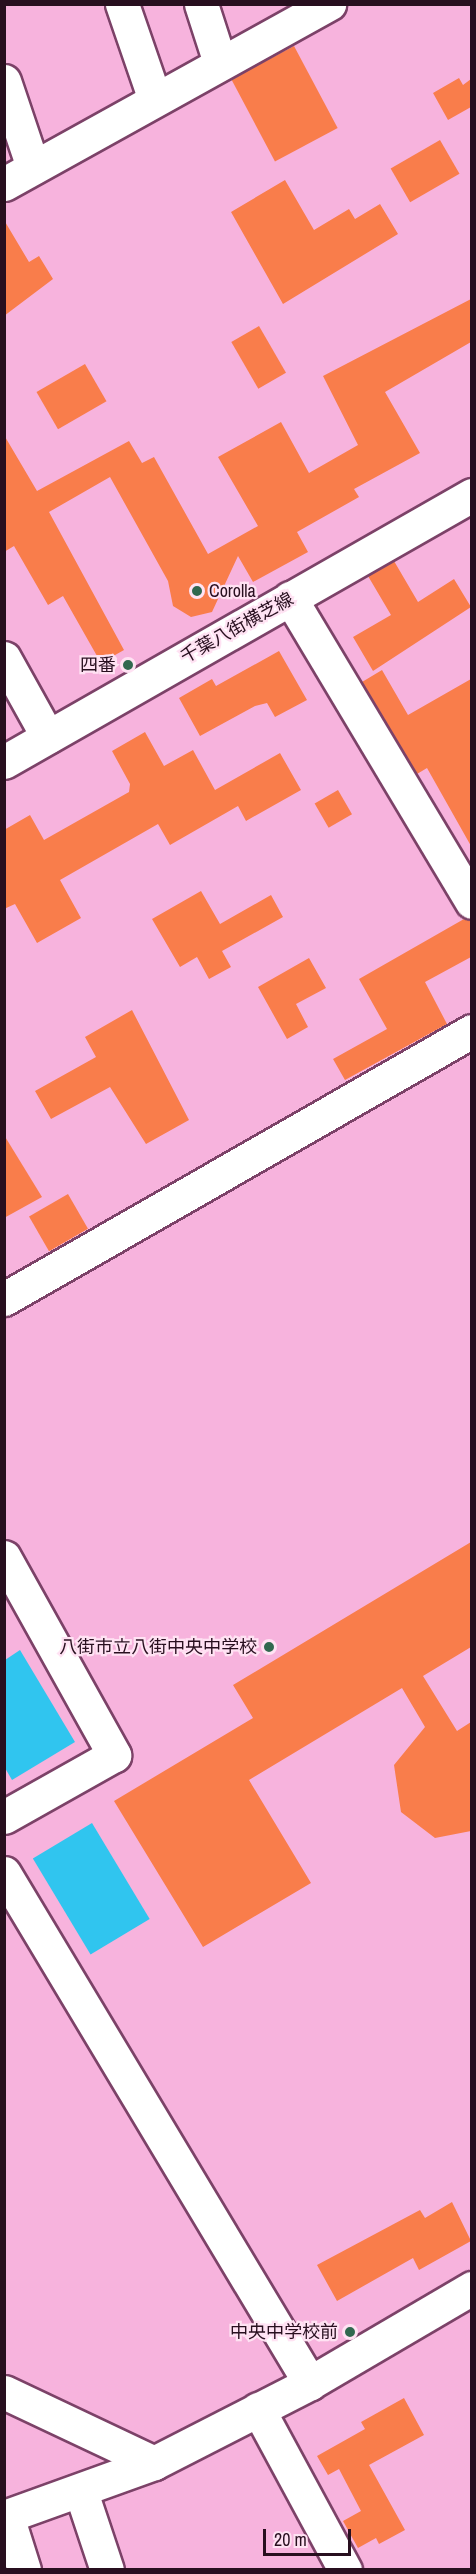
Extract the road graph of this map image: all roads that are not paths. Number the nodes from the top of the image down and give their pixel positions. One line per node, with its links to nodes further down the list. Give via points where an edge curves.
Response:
1 (122, 4): 6 (street)
2 (201, 4): 4 (street)
3 (329, 4): 4 (street)
4 (220, 63): 6 (street)
5 (4, 81): 7 (street)
6 (154, 97): 7 (street)
7 (33, 167): 8 (street)
8 (4, 184)
9 (471, 495): 10 (street, 千葉八街横芝線)
10 (290, 598): 12 (street, 千葉八街横芝線); 14 (street)
11 (4, 658): 12 (street)
12 (48, 737): 13 (street, 千葉八街横芝線)
13 (4, 762)
14 (471, 902)
15 (471, 1031): 16 (street)
16 (4, 1299)
17 (4, 1557): 18 (street, via 114,1755)
18 (4, 1817)
19 (4, 1873): 21 (street)
20 (471, 2288): 21 (street)
21 (310, 2383): 23 (street)
22 (4, 2392): 24 (street)
23 (258, 2409): 24 (street); 29 (street)
24 (154, 2463): 25 (street)
25 (81, 2492): 26 (street); 28 (street)
26 (5, 2517): 27 (street)
27 (24, 2570)
28 (107, 2570)
29 (345, 2570)

